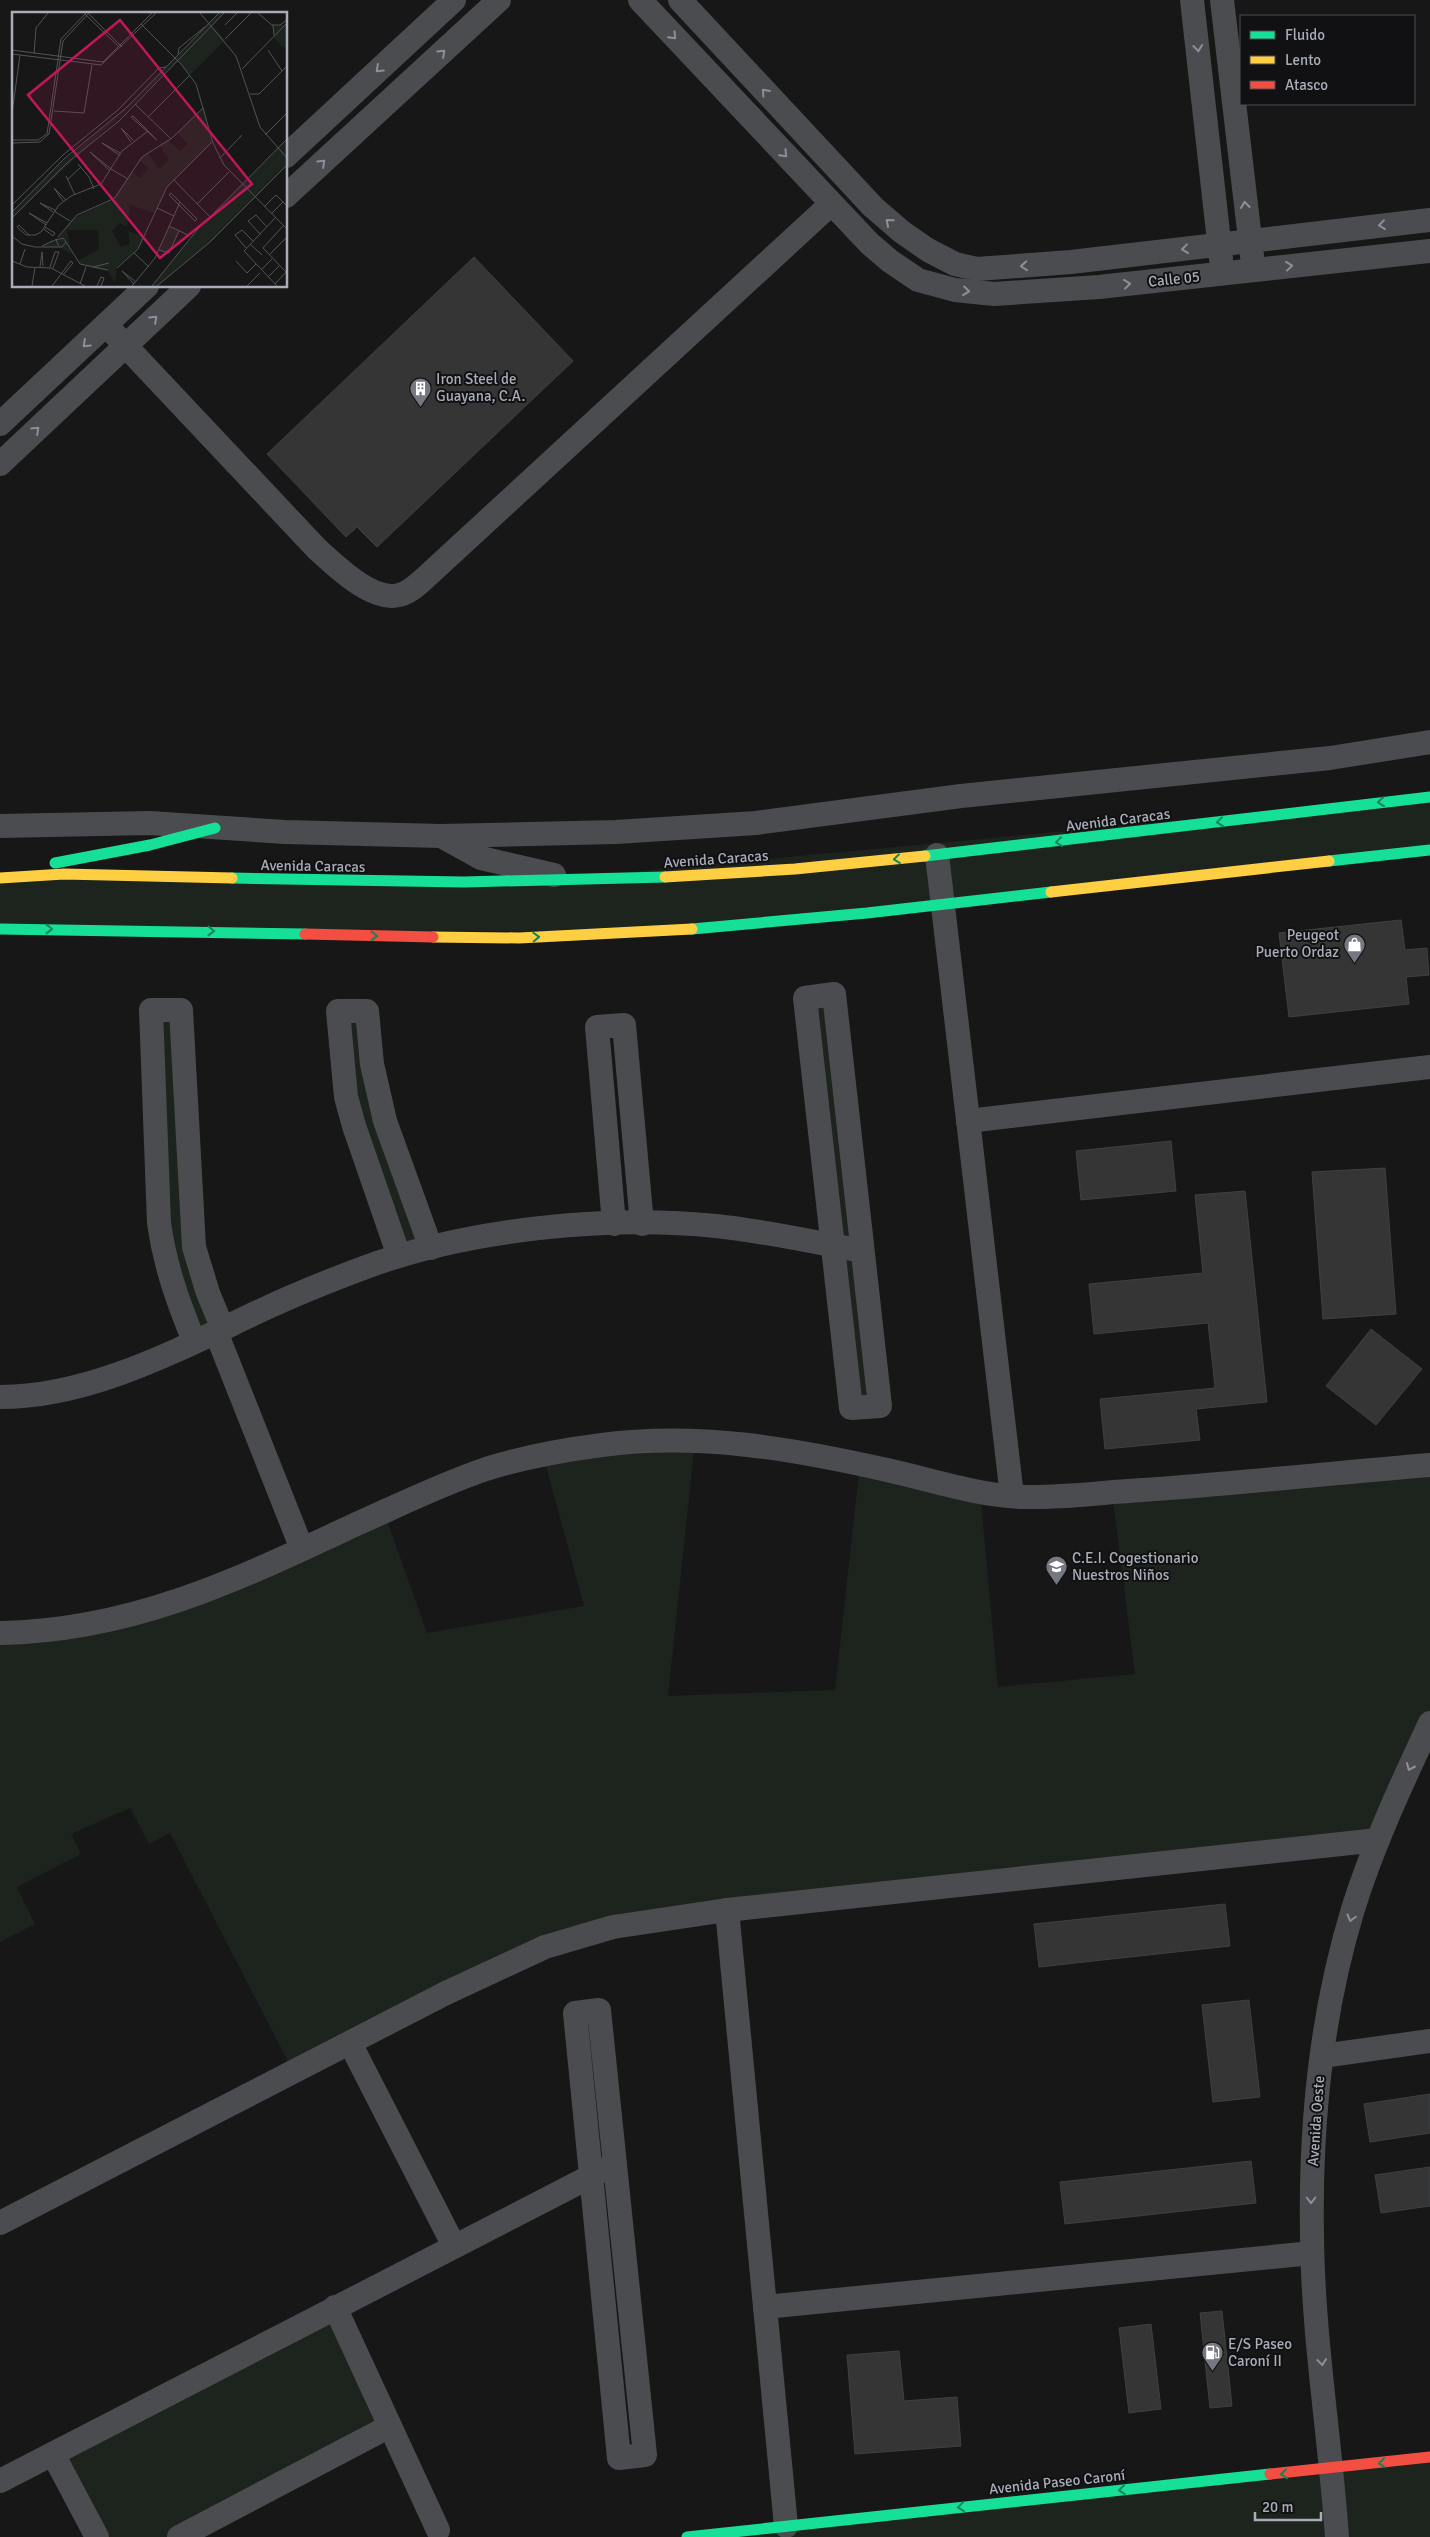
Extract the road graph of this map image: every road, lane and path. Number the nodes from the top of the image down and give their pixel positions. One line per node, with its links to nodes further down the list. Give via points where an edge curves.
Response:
1 (454, 0): 9 (street, one-way to 9)
2 (499, 0): 10 (street, one-way to 2)
3 (640, 0): 8 (street, Calle 05, one-way to 8)
4 (680, 0): 7 (street, Calle 05)
5 (1192, 0): 14 (street, one-way to 14)
6 (1222, 0): 13 (street, one-way to 6)
7 (713, 35): 8 (street); 14 (street, Calle 05, one-way to 7, via 976,270 955,264 928,250 888,221 855,190)
8 (691, 55): 11 (street, Calle 05, one-way to 11)
9 (288, 154)
10 (288, 194)
11 (832, 204): 17 (street, Calle 05, one-way to 17, via 890,261 918,280 955,290 994,294); 21 (street, via 425,578 397,596 387,596 364,586 317,549)
12 (1430, 220): 13 (street, Calle 05, one-way to 13)
13 (1249, 241): 14 (street, Calle 05); 16 (street)
14 (1220, 244): 17 (street)
15 (1430, 251): 16 (street, Calle 05, one-way to 15)
16 (1254, 270): 17 (street, Calle 05)
17 (1223, 274)
18 (146, 288): 20 (street)
19 (187, 288): 21 (street, one-way to 19)
20 (106, 325): 21 (street); 22 (street, one-way to 22)
21 (126, 346): 23 (street, one-way to 21)
22 (0, 424)
23 (0, 464)
24 (1430, 742): 28 (street, via 1330,758 961,796 756,823 616,832)
25 (1430, 797): 30 (street, Avenida Caracas, one-way to 30)
26 (0, 826): 27 (street, via 150,823)
27 (215, 828): 28 (street); 31 (street, via 150,845)
28 (441, 836): 33 (street, via 481,858)
29 (1430, 850): 34 (street)
30 (937, 855): 33 (street, Avenida Caracas, one-way to 33); 34 (street)
31 (0, 874)
32 (0, 878): 33 (street, Avenida Caracas, via 64,874 362,882)
33 (582, 882)
34 (943, 904): 35 (street, one-way to 34, via 519,938 660,932); 37 (street)
35 (0, 929)
36 (1430, 1067): 37 (street)
37 (968, 1121): 48 (street)
38 (614, 1224): 39 (street); 39 (street, via 597,1027 624,1025); 41 (street, via 513,1233)
39 (642, 1224): 40 (street, via 715,1226)
40 (834, 1246): 42 (street); 42 (street, via 851,1408 880,1406); 42 (street, via 805,998 834,994)
41 (431, 1248): 43 (street); 43 (street, via 385,1121 372,1064 368,1011 338,1011 348,1104)
42 (862, 1250)
43 (399, 1256): 44 (street, via 328,1282)
44 (220, 1330): 45 (street); 45 (street, via 194,1247 181,1010 151,1010 162,1246 168,1274); 49 (street)
45 (194, 1341): 46 (street, via 97,1380 67,1388)
46 (0, 1397)
47 (1430, 1465): 48 (street, via 1188,1486)
48 (1012, 1496): 49 (street, via 963,1489 826,1456 768,1446 646,1441 561,1452 486,1470 442,1486)
49 (302, 1549): 50 (street, via 227,1583 121,1619 38,1633)
50 (0, 1634)
51 (1430, 1723): 52 (street, Avenida Oeste, one-way to 52)
52 (1378, 1840): 53 (street); 56 (street, Avenida Oeste, one-way to 56, via 1342,1951)
53 (727, 1910): 55 (street, via 613,1927 545,1947 506,1963); 63 (street)
54 (1430, 2041): 56 (street)
55 (350, 2042): 59 (street); 60 (street)
56 (1322, 2056): 61 (street, Avenida Oeste, one-way to 61, via 1312,2146)
57 (614, 2164): 58 (street); 58 (street, via 599,2010 575,2013); 58 (street, via 645,2455 618,2458)
58 (592, 2176): 60 (street)
59 (0, 2223)
60 (454, 2246): 62 (street)
61 (1312, 2253): 63 (street); 67 (street, Avenida Oeste, one-way to 67)
62 (335, 2307): 64 (street); 65 (street)
63 (765, 2307): 69 (street)
64 (390, 2426): 70 (street); 72 (street)
65 (53, 2454): 68 (street); 71 (street)
66 (1430, 2457): 67 (street, Avenida Paseo Caroní, one-way to 67)
67 (1333, 2469): 69 (street, Avenida Paseo Caroní, one-way to 69); 74 (street, Avenida Oeste)
68 (0, 2481)
69 (786, 2526): 73 (street, Avenida Paseo Caroní)
70 (438, 2530)
71 (97, 2537)
72 (179, 2537)
73 (687, 2537)
74 (1337, 2537)

